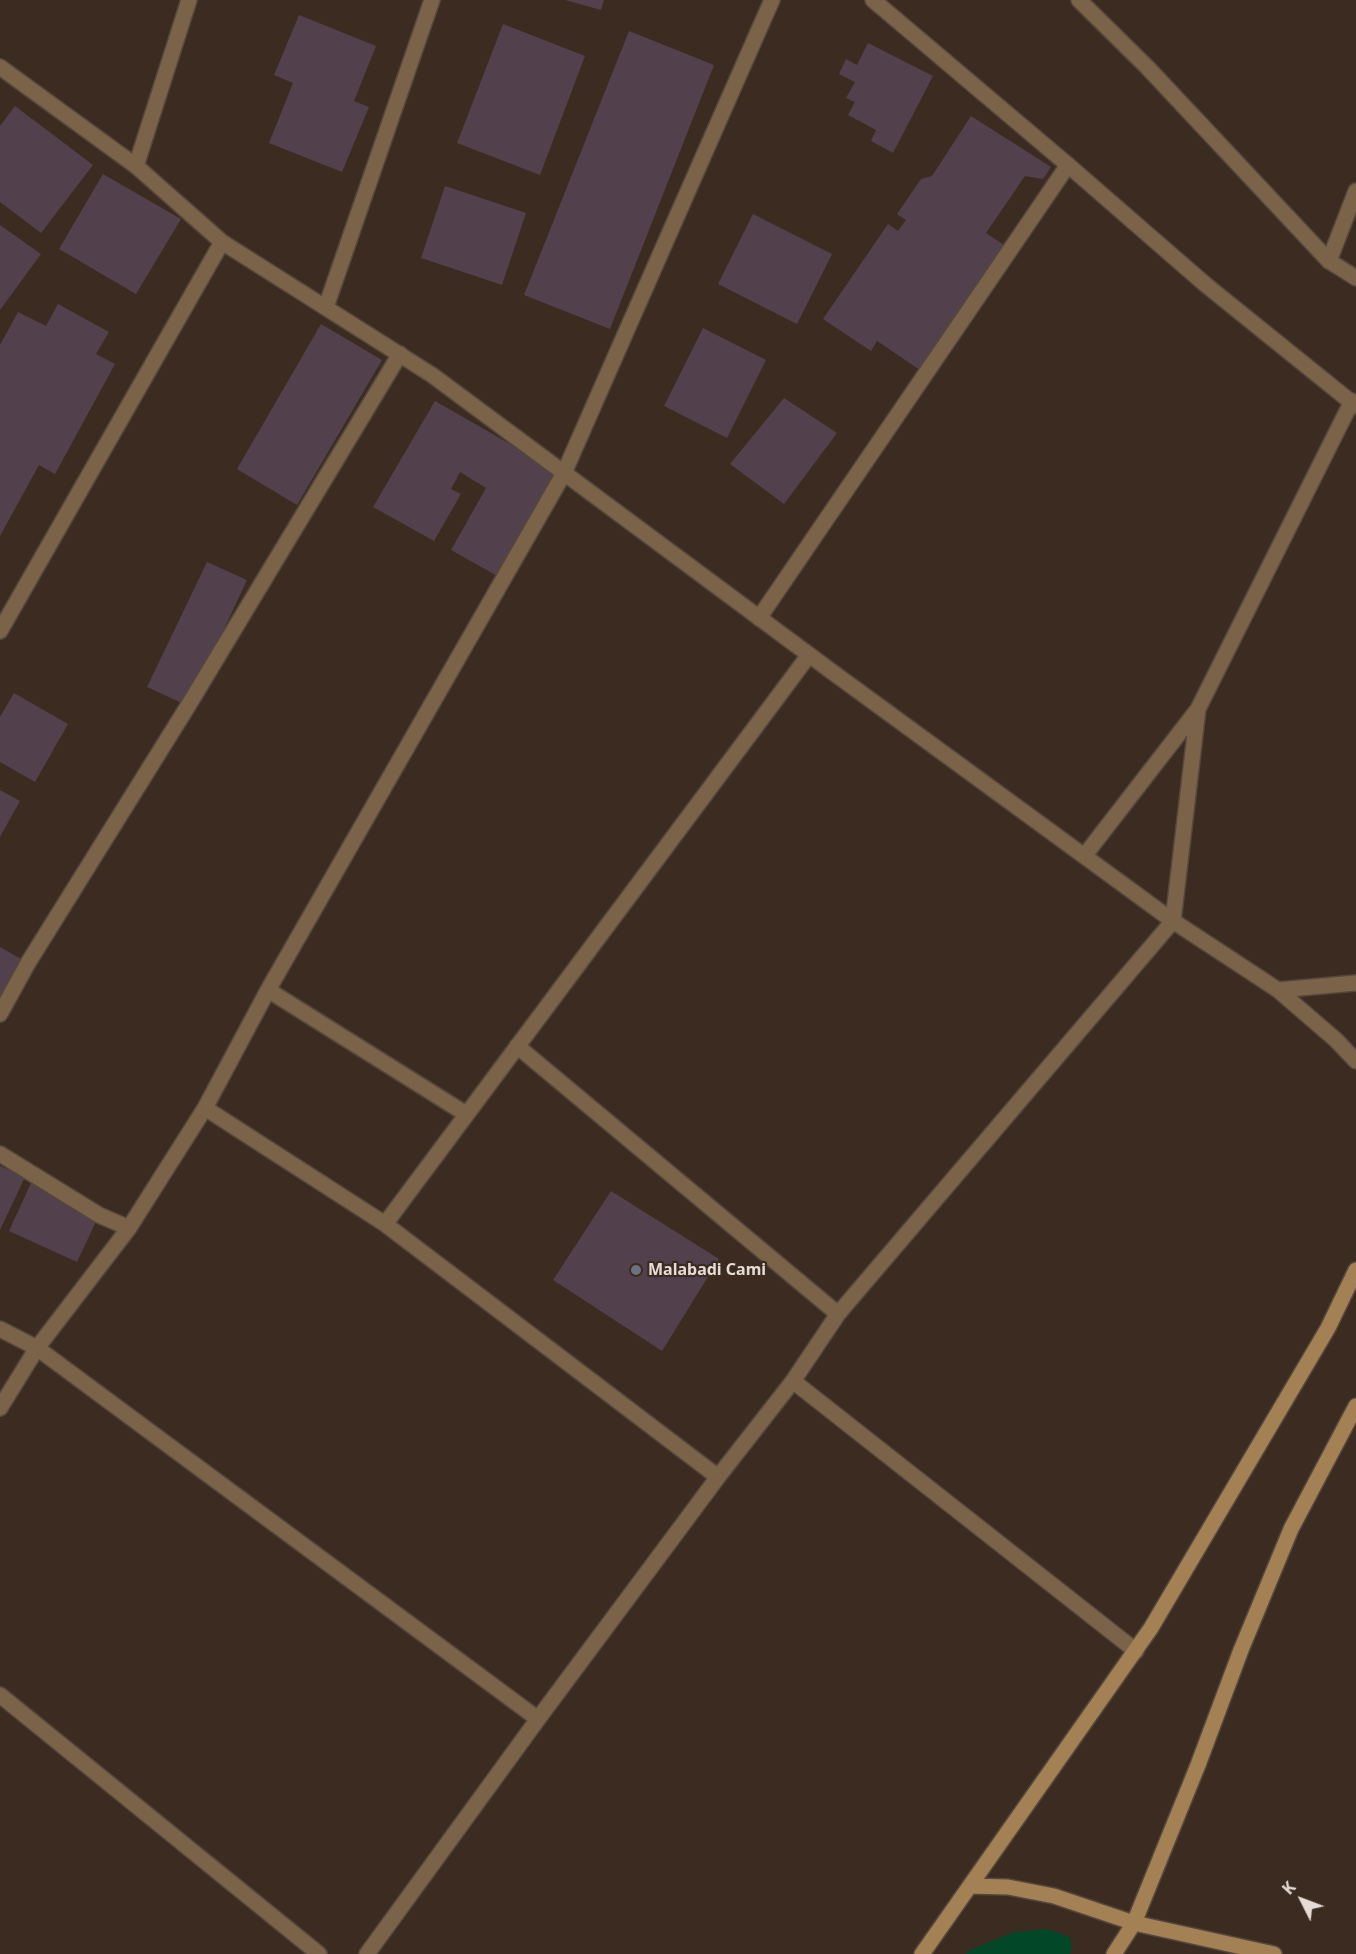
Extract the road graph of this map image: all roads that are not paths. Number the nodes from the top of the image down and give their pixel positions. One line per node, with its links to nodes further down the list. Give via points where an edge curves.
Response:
1 (189, 0): 8 (street)
2 (432, 0): 13 (street)
3 (772, 0): 16 (street)
4 (873, 0): 7 (street)
5 (1078, 0): 11 (street, via 1148,68)
6 (0, 67): 8 (street)
7 (1068, 165): 15 (street, via 1206,285); 17 (street)
8 (136, 166): 10 (street)
9 (1356, 191): 11 (street)
10 (222, 242): 13 (street); 18 (street)
11 (1329, 261): 12 (street)
12 (1356, 278)
13 (326, 307): 14 (street)
14 (400, 354): 16 (street); 26 (street)
15 (1354, 403): 20 (street)
16 (564, 473): 17 (street); 24 (street)
17 (759, 618): 19 (street)
18 (0, 632)
19 (809, 655): 21 (street); 27 (street)
20 (1198, 709): 21 (street); 22 (street)
21 (1084, 855): 22 (street)
22 (1173, 921): 25 (street); 35 (street)
23 (1356, 983): 25 (street)
24 (268, 990): 29 (street); 30 (street)
25 (1278, 990): 28 (street)
26 (0, 1014)
27 (517, 1046): 30 (street); 35 (street)
28 (1356, 1061)
29 (205, 1108): 32 (street); 33 (street)
30 (466, 1114): 32 (street)
31 (0, 1154): 33 (street, via 99,1215)
32 (385, 1224): 41 (street)
33 (129, 1228): 37 (street)
34 (1356, 1270): 42 (main road, via 1328,1328)
35 (838, 1314): 38 (street)
36 (0, 1329): 37 (street)
37 (37, 1348): 40 (street); 44 (street)
38 (793, 1381): 41 (street); 42 (street)
39 (1356, 1406): 46 (main road, via 1291,1528)
40 (0, 1408)
41 (718, 1476): 44 (street)
42 (1136, 1651): 45 (main road)
43 (0, 1695): 47 (street)
44 (538, 1719): 48 (street)
45 (970, 1886): 46 (main road, via 1008,1887 1054,1896); 49 (main road)
46 (1134, 1923): 50 (main road); 51 (main road)
47 (319, 1954)
48 (367, 1954)
49 (922, 1954)
50 (1114, 1954)
51 (1274, 1954)

